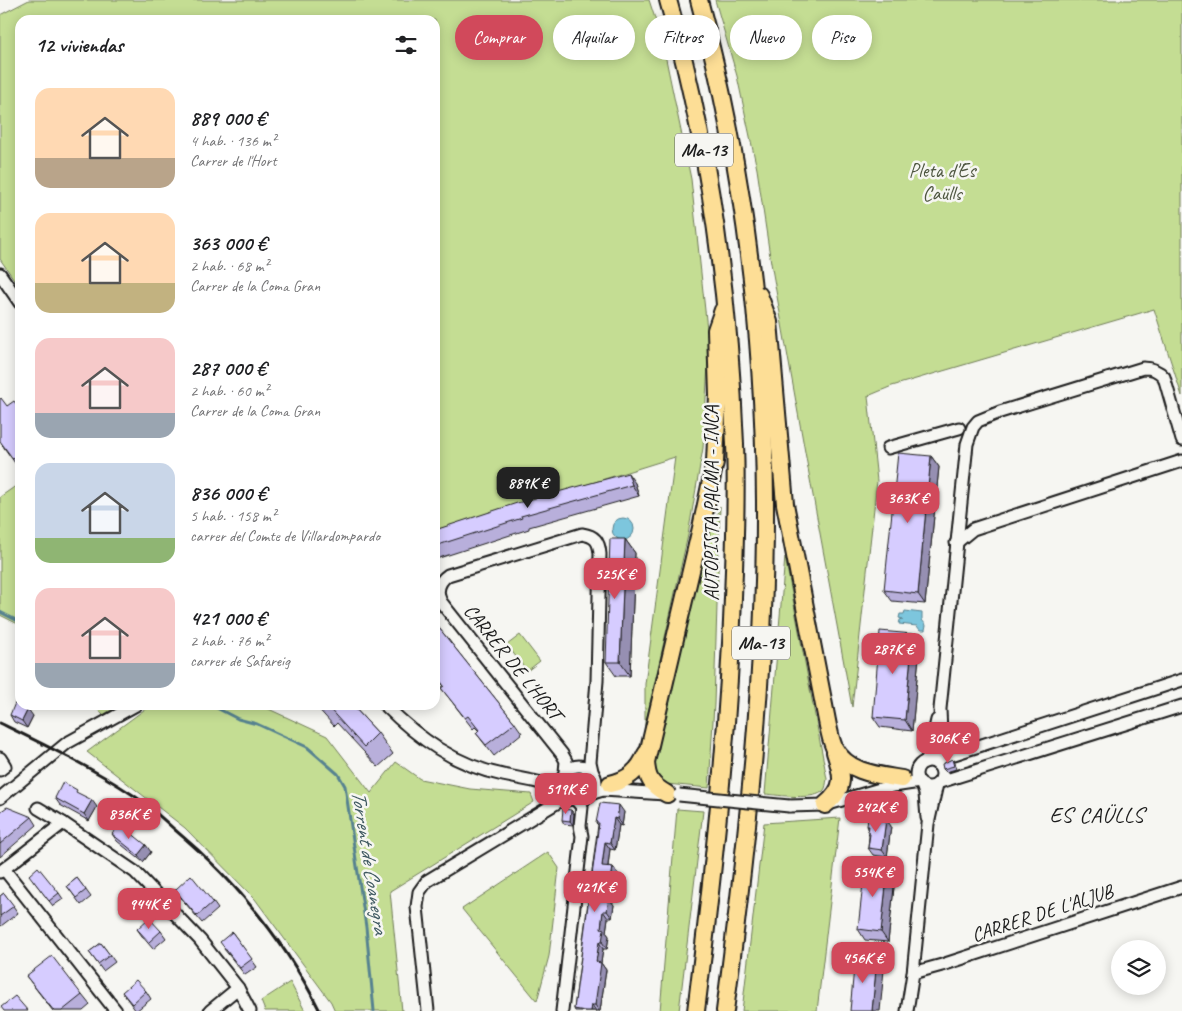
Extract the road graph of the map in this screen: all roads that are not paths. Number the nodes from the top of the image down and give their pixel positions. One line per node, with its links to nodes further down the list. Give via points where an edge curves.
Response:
1 (668, 0): 6 (highway, AUTOPISTA PALMA - INCA / Ma-13, via 703,144)
2 (698, 0): 4 (highway, Ma-13, via 730,134)
3 (0, 274): 5 (street)
4 (752, 274): 20 (highway, via 769,322 785,504); 52 (highway, Ma-13, via 762,388 764,569 756,730)
5 (15, 296)
6 (726, 303): 19 (highway, via 716,330 715,462); 51 (highway, AUTOPISTA PALMA - INCA / Ma-13, via 735,445 732,623 718,822)
7 (960, 428): 9 (street)
8 (1182, 440): 11 (street, via 1164,377 1151,368 978,421 967,444)
9 (888, 448)
10 (1182, 461): 11 (street, via 973,529)
11 (956, 543): 16 (street)
12 (440, 584): 26 (street, CARRER DE L'HORT, via 448,575 578,535 595,538 600,554 597,681 590,762)
13 (440, 600): 25 (street, CARRER DE L'HORT, via 562,754 566,761)
14 (1182, 680): 23 (street, via 945,757)
15 (1182, 706): 29 (street)
16 (940, 709): 22 (street); 23 (street)
17 (127, 710): 36 (street, via 67,743)
18 (390, 710): 27 (street, via 445,754 487,771)
19 (650, 745): 30 (highway, via 634,774); 34 (highway, via 647,774 654,786)
20 (834, 747): 28 (highway, via 848,764 872,775); 37 (highway, via 842,780 838,792)
21 (0, 758): 24 (street, via 5,766)
22 (925, 762): 23 (street); 28 (street, via 919,767)
23 (937, 764): 29 (street, via 942,772)
24 (0, 770)
25 (564, 773): 26 (street, via 576,765 585,766); 27 (street, via 555,778); 35 (street, via 561,781)
26 (593, 773): 30 (street); 33 (street, via 596,784)
27 (520, 778): 35 (street, via 552,784)
28 (915, 780): 29 (street, via 931,787); 31 (street); 31 (street); 40 (street, via 925,794)
29 (938, 783): 40 (street)
30 (610, 784): 32 (street)
31 (887, 787): 37 (street)
32 (643, 791): 33 (street, via 603,790); 34 (street)
33 (592, 793): 35 (street, via 585,799); 41 (street)
34 (672, 794): 37 (street, bridge, via 789,806)
35 (568, 795): 41 (street, via 582,807); 49 (street, via 427,881 421,888 417,907)
36 (0, 798)
37 (825, 805)
38 (38, 808): 39 (street)
39 (63, 823): 42 (street); 45 (street, via 135,872 200,940)
40 (928, 824): 44 (street)
41 (582, 836): 50 (street)
42 (2, 870): 46 (street)
43 (1182, 887): 44 (street, CARRER DE L'ALJUB)
44 (913, 973): 53 (street)
45 (238, 988): 47 (street); 48 (street)
46 (116, 1011)
47 (210, 1011)
48 (250, 1011)
49 (428, 1011)
50 (562, 1011)
51 (696, 1011)
52 (725, 1011)
53 (907, 1011)

